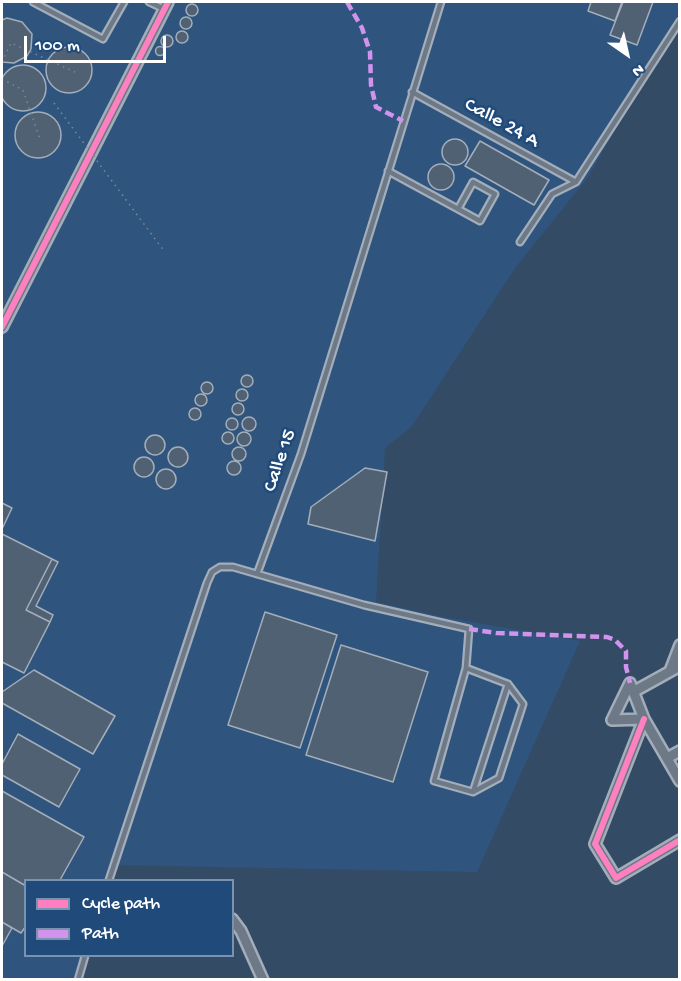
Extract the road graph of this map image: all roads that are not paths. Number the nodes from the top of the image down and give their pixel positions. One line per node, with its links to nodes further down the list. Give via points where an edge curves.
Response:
1 (33, 2): 2 (lane, via 103,39)
2 (124, 2)
3 (149, 2): 5 (lane)
4 (441, 2): 7 (lane, Calle 15)
5 (166, 5): 12 (street)
6 (680, 21): 9 (lane)
7 (412, 92): 8 (lane, Calle 15); 9 (lane, Calle 24 A)
8 (388, 171): 10 (lane); 13 (lane, Calle 15, via 301,454)
9 (576, 182): 11 (lane, via 552,194)
10 (458, 209): 10 (lane, via 480,221 495,194 472,182)
11 (520, 242)
12 (2, 327)
13 (257, 574): 16 (lane, via 364,605 469,629); 26 (lane, via 232,567 212,572)
14 (680, 645): 17 (street)
15 (680, 666): 17 (street)
16 (466, 668): 18 (lane); 24 (lane, via 434,781)
17 (670, 671): 19 (street)
18 (508, 684): 24 (lane); 24 (lane, via 523,704 499,778)
19 (633, 692): 20 (street); 20 (street, via 630,683 612,720)
20 (644, 719): 22 (street); 25 (street, via 595,844 615,878)
21 (680, 751): 22 (street)
22 (667, 758): 23 (street)
23 (680, 781)
24 (473, 792)
25 (680, 840)
26 (109, 879)
27 (234, 921): 30 (street)
28 (86, 957): 29 (lane)
29 (78, 980)
30 (263, 980)

